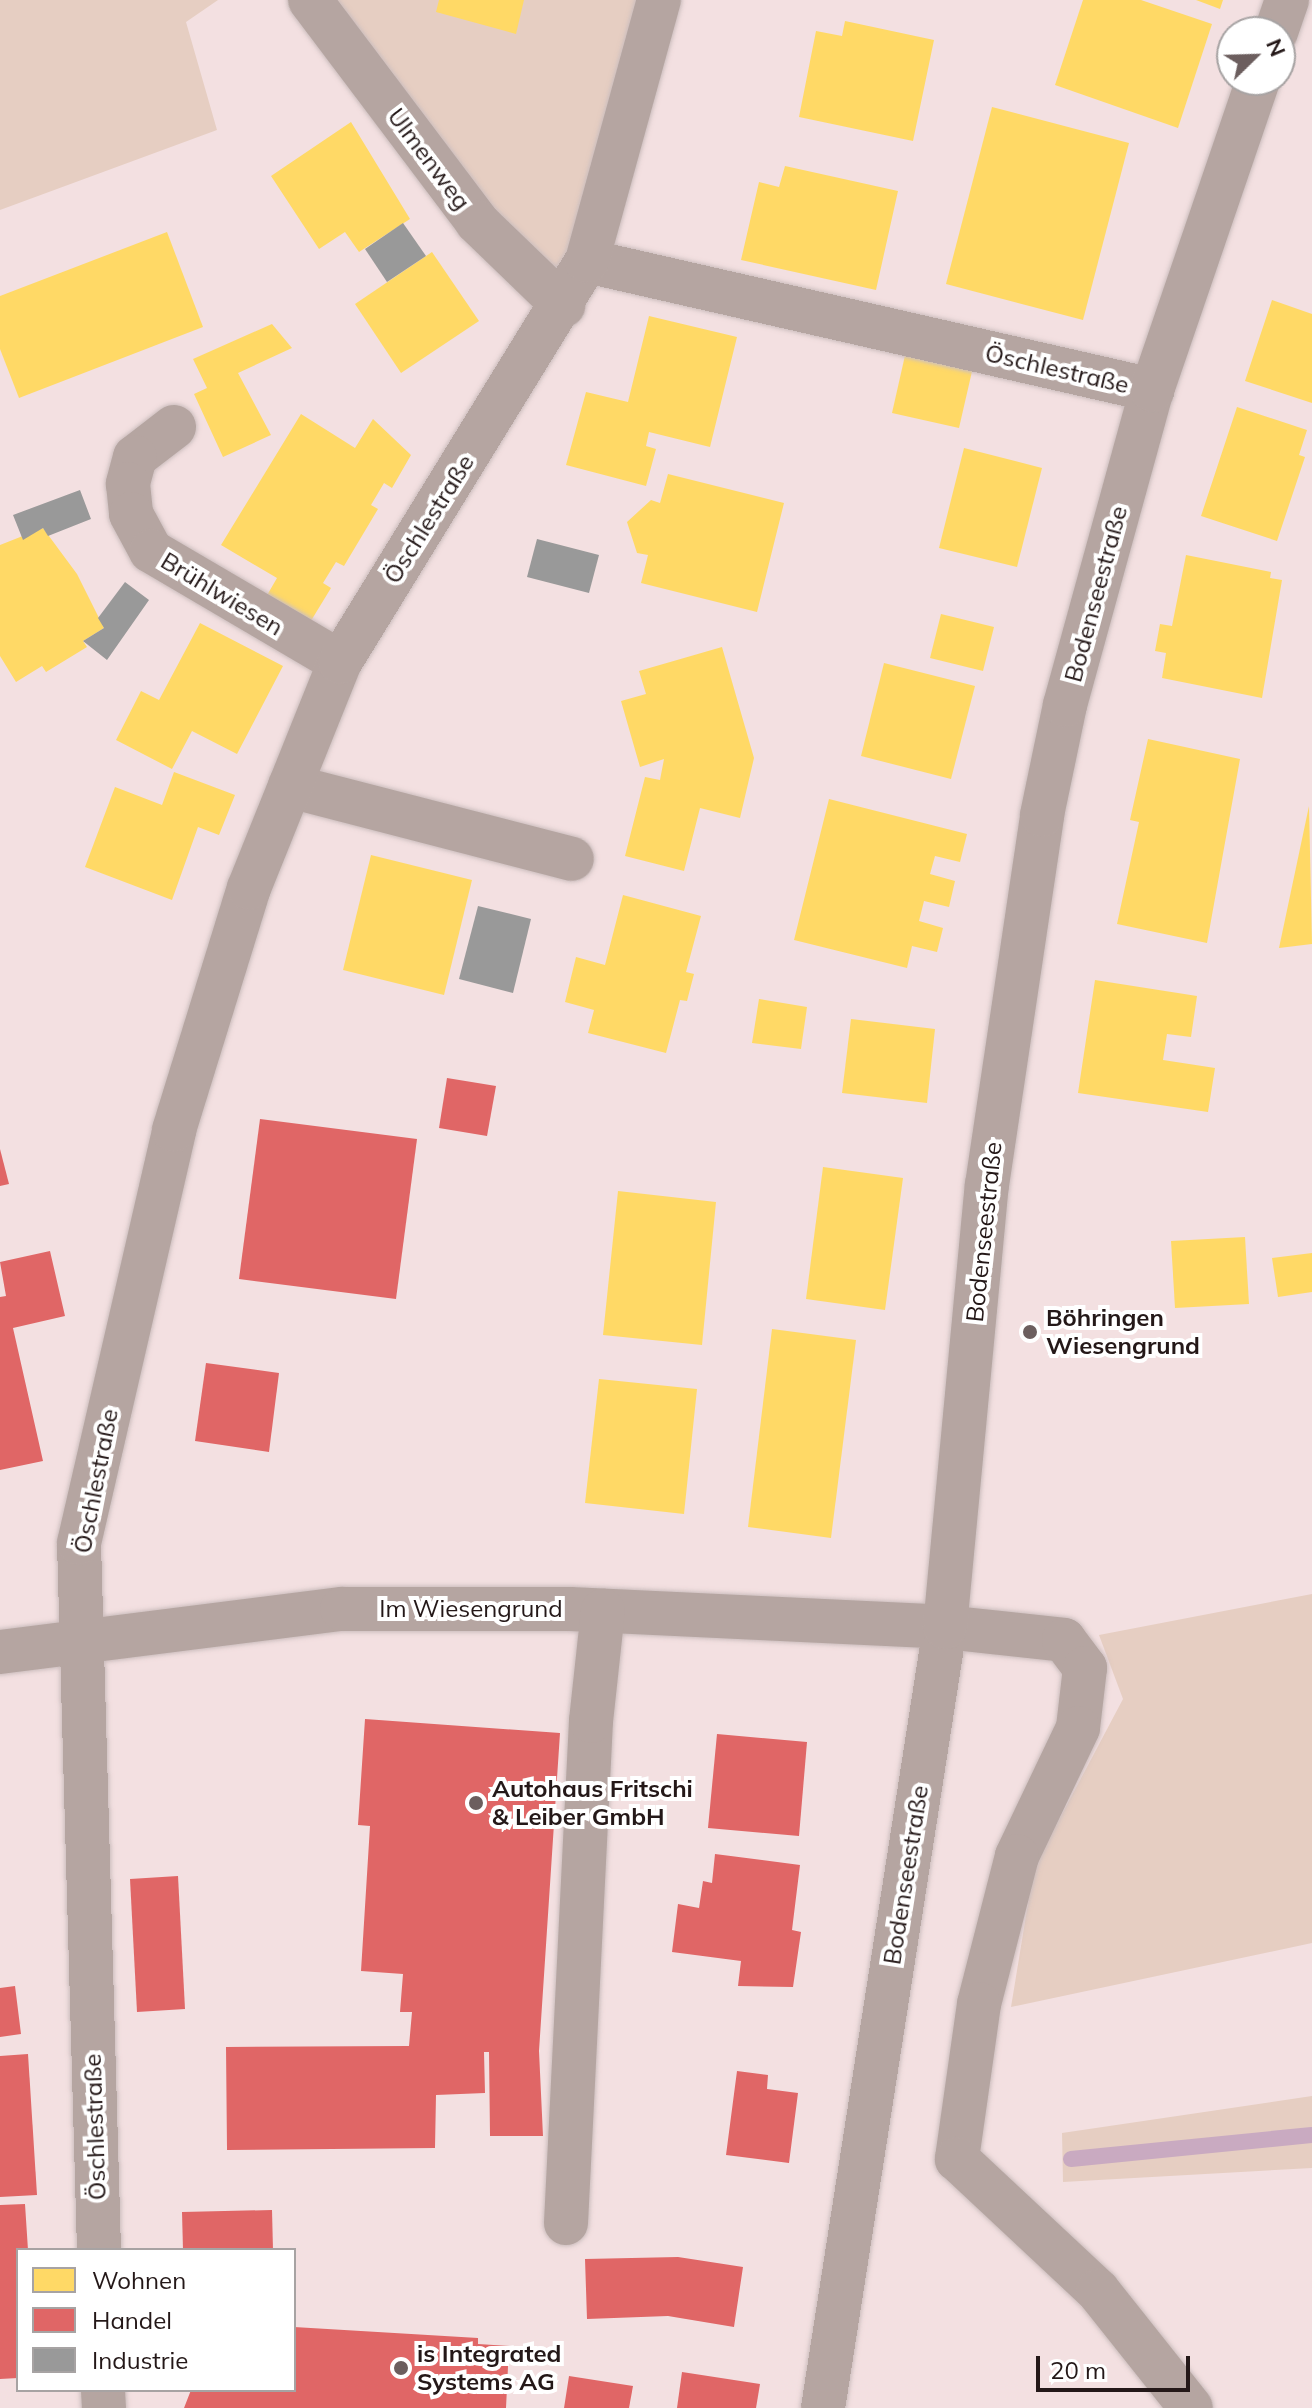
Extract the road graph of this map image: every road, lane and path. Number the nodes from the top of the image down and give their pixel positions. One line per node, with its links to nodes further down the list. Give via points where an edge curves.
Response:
1 (310, 0): 5 (street, Ulmenweg, via 477,222)
2 (659, 0): 4 (street, Öschlestraße)
3 (1253, 96): 6 (street, Bodenseestraße)
4 (587, 261): 5 (street, Öschlestraße); 6 (street, Öschlestraße)
5 (563, 305): 8 (street, Öschlestraße)
6 (1152, 390): 12 (street, Bodenseestraße, via 1065,705 1042,815 987,1185)
7 (174, 427): 8 (street, Brühlwiesen, via 135,457 128,484 131,514 151,551)
8 (340, 662): 9 (street, Öschlestraße)
9 (290, 786): 10 (street); 13 (street, Öschlestraße, via 249,888 174,1130 79,1543)
10 (572, 859)
11 (603, 1611): 12 (street, Im Wiesengrund); 13 (street, Im Wiesengrund, via 342,1609); 15 (street, via 590,1737)
12 (945, 1627): 17 (street, Bodenseestraße); 18 (street, Im Wiesengrund, via 1047,1634 1064,1640 1085,1668 1078,1728 1017,1856 979,2004 957,2159 1098,2291)
13 (79, 1640): 14 (street, Im Wiesengrund); 16 (street, Öschlestraße)
14 (0, 1652)
15 (566, 2223)
16 (99, 2248)
17 (823, 2408)
18 (1191, 2408)

